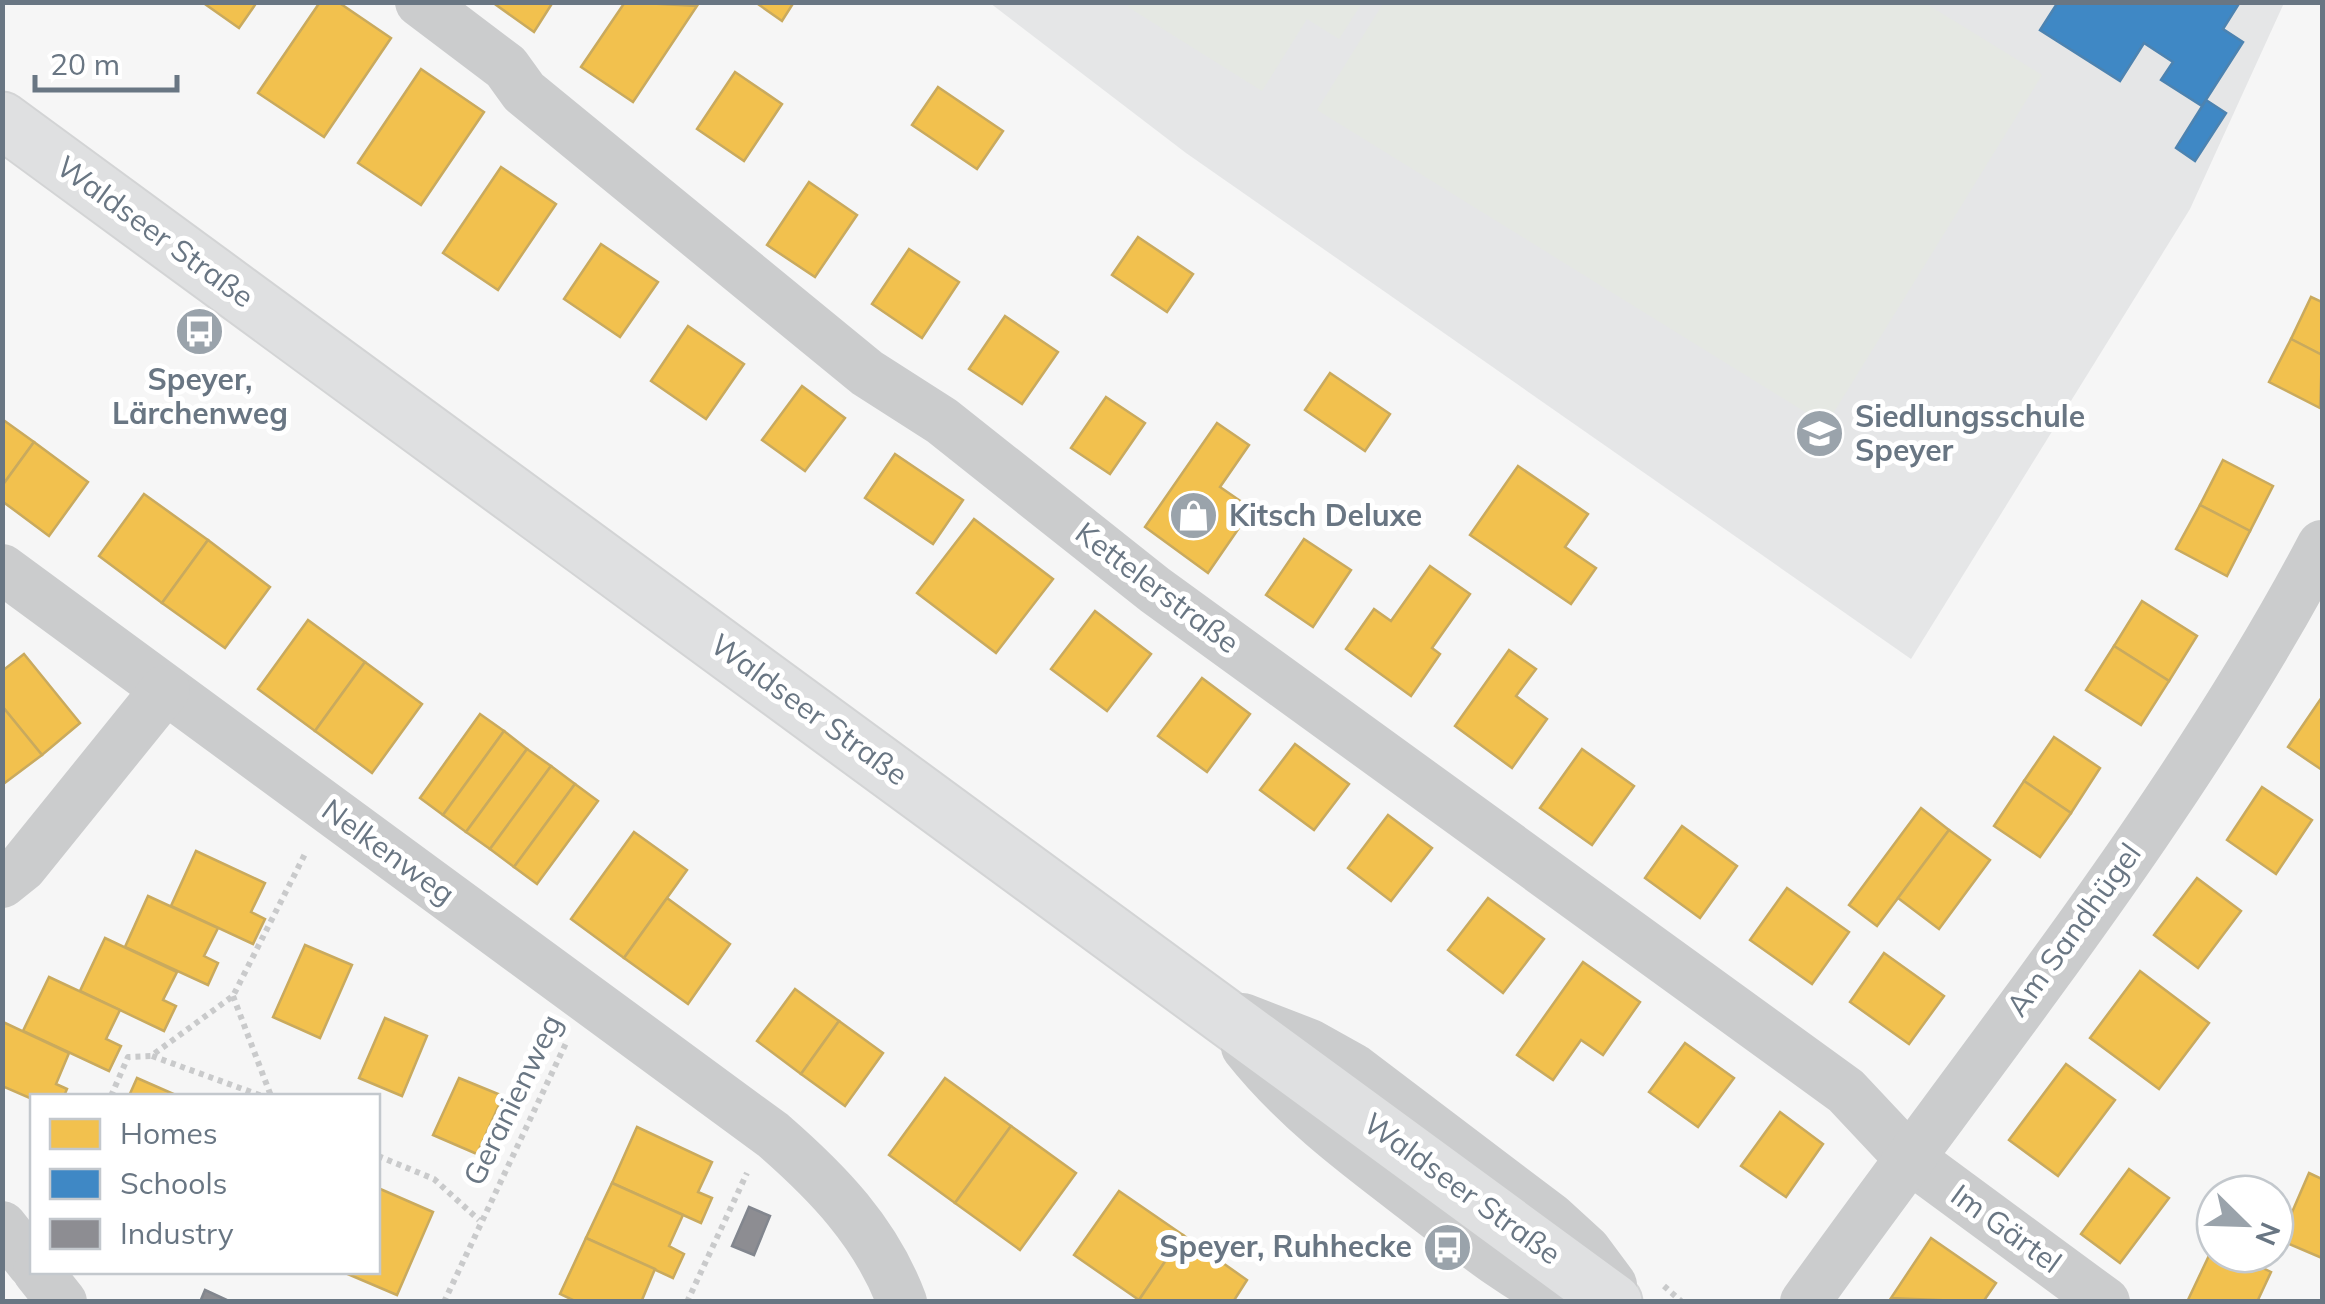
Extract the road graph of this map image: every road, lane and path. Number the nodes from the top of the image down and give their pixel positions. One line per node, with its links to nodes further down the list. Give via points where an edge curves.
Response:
1 (420, 2): 18 (street, Kettelerstraße, via 867,373 942,421 1155,590 1846,1092)
2 (2, 120): 11 (main road, Waldseer Straße)
3 (2322, 545): 5 (street, Am Sandhügel)
4 (2, 569): 6 (street, Nelkenweg)
5 (2307, 612): 18 (street, Am Sandhügel)
6 (165, 690): 7 (street, Nelkenweg); 8 (street)
7 (327, 807): 9 (path); 10 (street, Nelkenweg)
8 (2, 883)
9 (234, 996): 12 (path); 15 (path)
10 (587, 1000): 16 (street, Nelkenweg); 19 (path, Geranienweg)
11 (1215, 1008): 27 (street, via 1278,1088 1334,1136 1506,1269); 28 (main road, Waldseer Straße); 29 (street, via 1353,1068 1551,1218 1586,1250)
12 (151, 1056): 13 (path, via 128,1057); 14 (path)
13 (112, 1094)
14 (256, 1094)
15 (270, 1094)
16 (773, 1135): 25 (path, via 747,1173); 26 (street, Nelkenweg, via 824,1180 866,1232)
17 (380, 1157): 19 (path, Geranienweg, via 434,1179)
18 (1908, 1157): 30 (street, Am Sandhügel); 31 (street, Im Gärtel)
19 (479, 1220): 24 (path, Geranienweg)
20 (2, 1226): 21 (street)
21 (30, 1261)
22 (40, 1274): 23 (street)
23 (62, 1302)
24 (444, 1302)
25 (687, 1302)
26 (902, 1302)
27 (1566, 1302)
28 (1614, 1302)
29 (1625, 1302)
30 (1805, 1302)
31 (2105, 1302)

